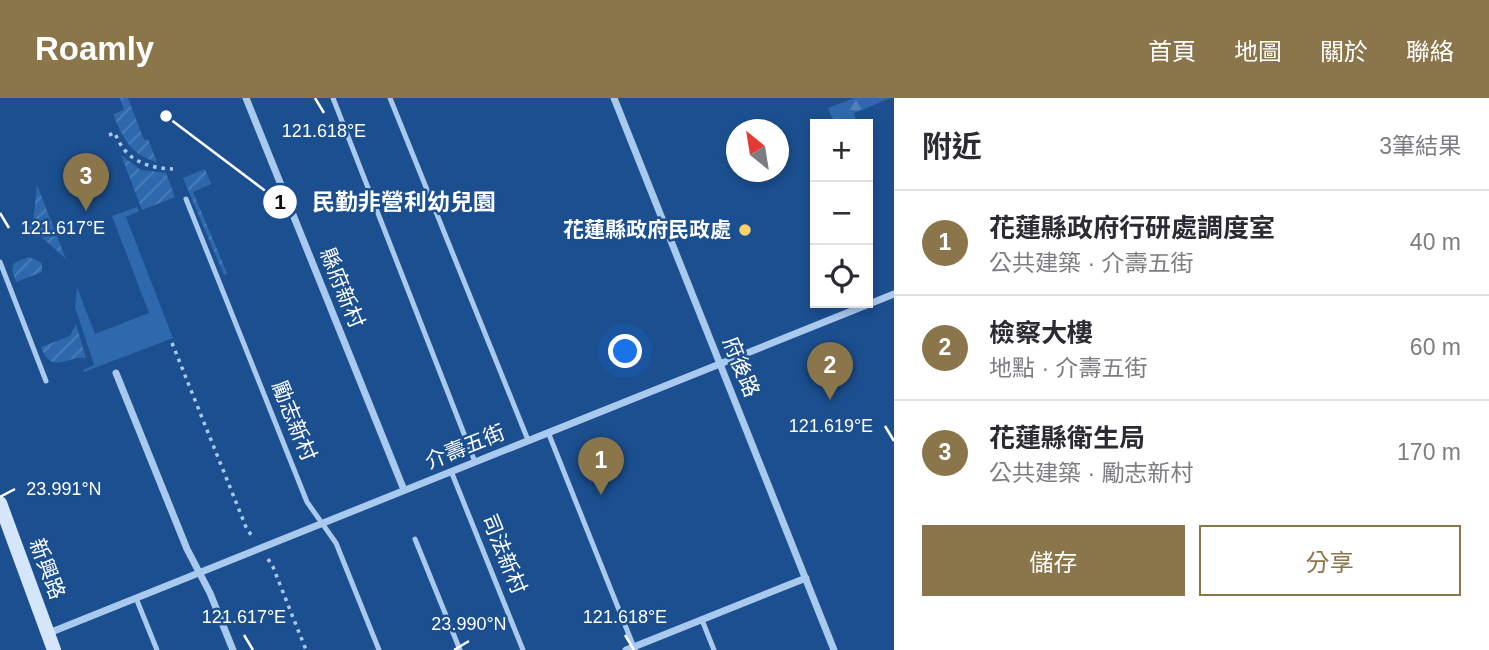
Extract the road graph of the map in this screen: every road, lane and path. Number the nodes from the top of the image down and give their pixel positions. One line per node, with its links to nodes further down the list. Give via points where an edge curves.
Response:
1 (246, 98): 18 (street, 縣府新村)
2 (333, 98): 16 (lane)
3 (390, 98): 15 (lane)
4 (614, 98): 11 (street, 府後路)
5 (109, 135): 6 (path, via 115,133 132,158)
6 (173, 169)
7 (186, 199): 20 (lane, 勵志新村, via 307,502)
8 (0, 262): 13 (lane)
9 (894, 293): 11 (street, 介壽五街)
10 (172, 344): 22 (path, via 246,527)
11 (720, 363): 14 (street, 介壽五街); 24 (street, 府後路)
12 (116, 373): 23 (street)
13 (46, 381)
14 (548, 432): 15 (street, 介壽五街); 28 (lane)
15 (528, 440): 16 (street, 介壽五街)
16 (475, 462): 17 (street, 介壽五街)
17 (451, 471): 18 (street, 介壽五街); 35 (lane, 司法新村)
18 (404, 490): 20 (street, 介壽五街)
19 (0, 503): 27 (street, 新興路)
20 (322, 523): 22 (street, 介壽五街); 33 (lane, 勵志新村, via 336,543)
21 (415, 538): 34 (lane)
22 (260, 548): 23 (street, 介壽五街); 32 (path, via 273,567)
23 (199, 573): 25 (street, 介壽五街); 31 (street)
24 (806, 578): 26 (street); 37 (street, 府後路)
25 (136, 598): 27 (street, 介壽五街); 30 (lane)
26 (702, 620): 28 (street); 36 (lane)
27 (49, 634): 29 (street, 新興路)
28 (632, 649)
29 (54, 650)
30 (157, 650)
31 (233, 650)
32 (306, 650)
33 (379, 650)
34 (460, 650)
35 (523, 650)
36 (714, 650)
37 (834, 650)

